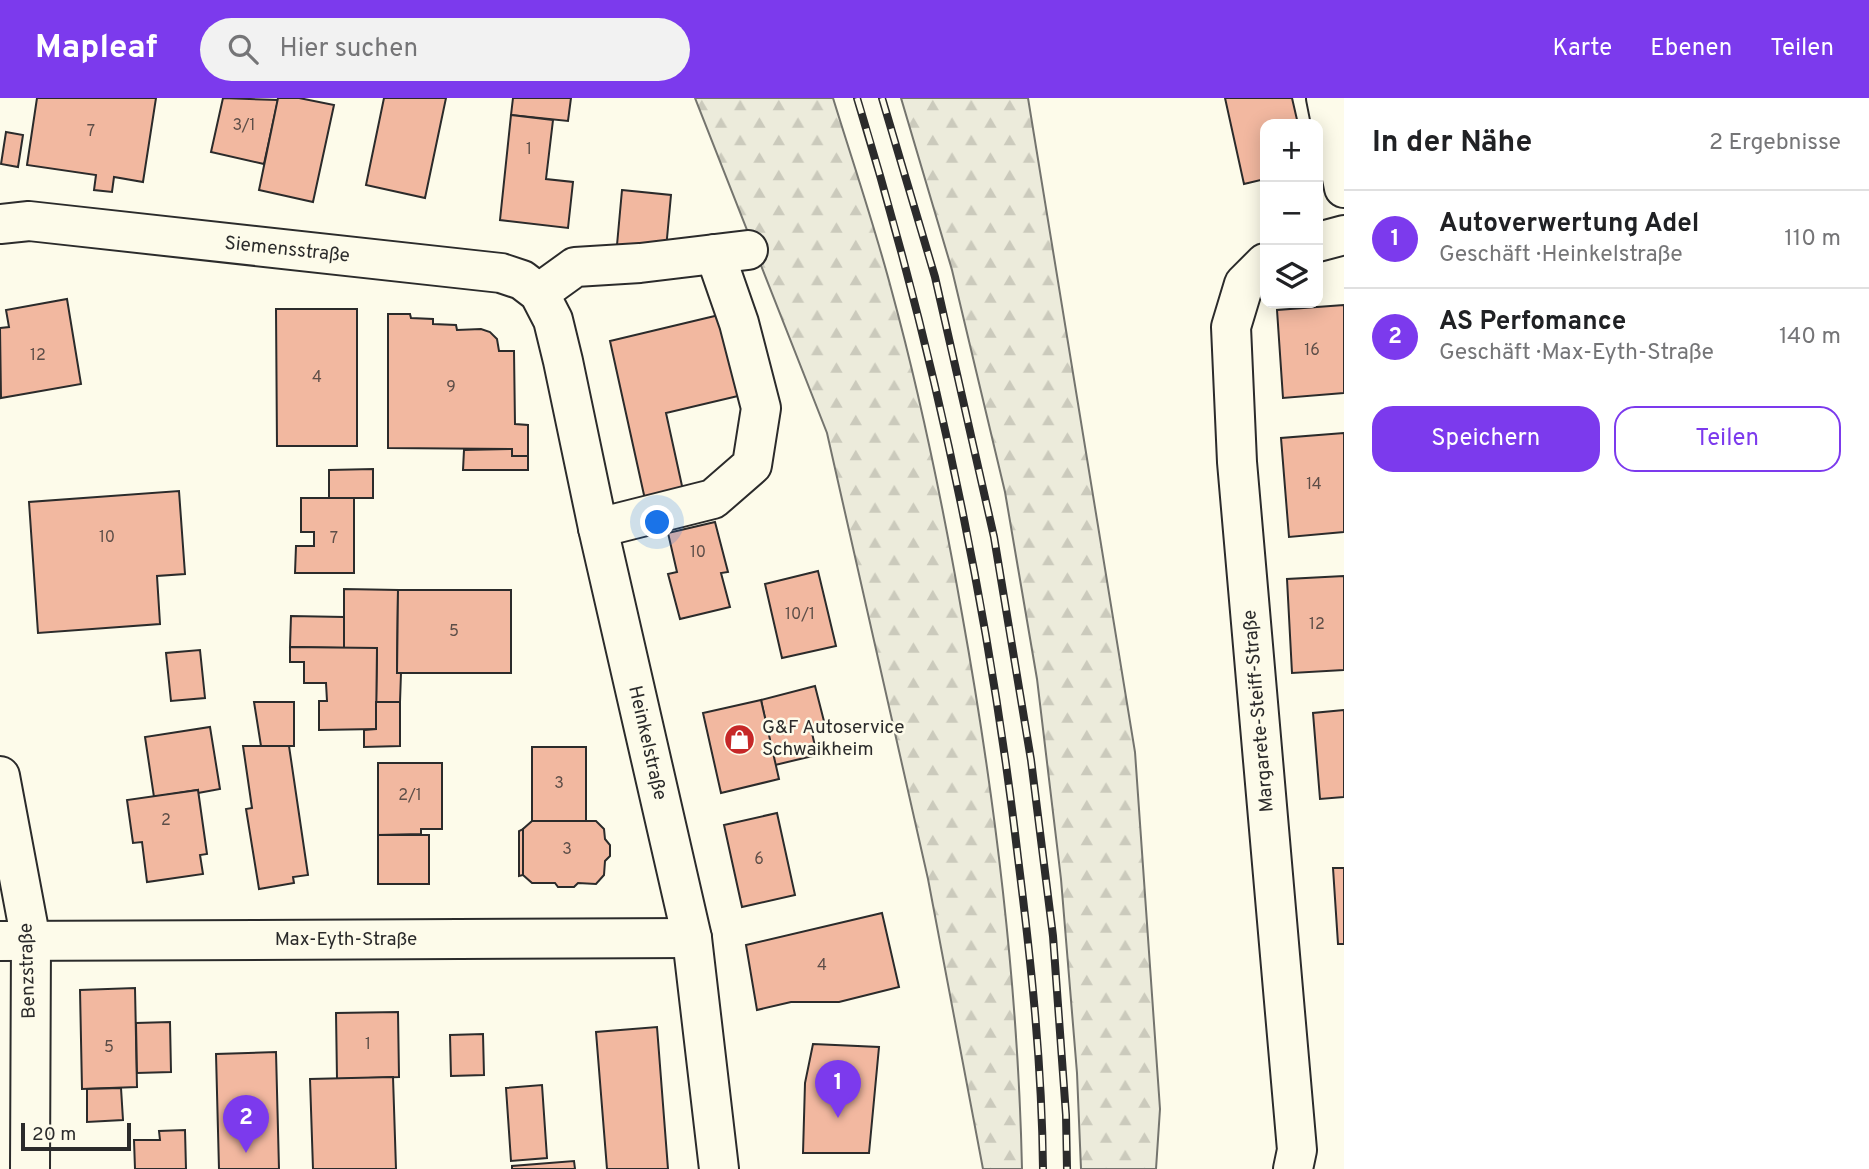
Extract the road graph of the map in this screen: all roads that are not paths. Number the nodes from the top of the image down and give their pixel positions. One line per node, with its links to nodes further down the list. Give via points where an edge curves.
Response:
1 (1326, 98): 2 (street)
2 (1344, 188)
3 (0, 224): 7 (street, Siemensstraße, via 29,221 501,273 522,280)
4 (1344, 235): 5 (street)
5 (1323, 241)
6 (1260, 268): 14 (street, Margarete-Steiff-Straße, via 1244,284 1231,327 1238,475 1297,1150)
7 (546, 307): 8 (street, Heinkelstraße); 8 (street, via 575,267 732,252 739,323 761,408 752,465 713,499)
8 (598, 528): 10 (street, Heinkelstraße)
9 (0, 776): 11 (street, Benzstraße)
10 (692, 938): 11 (street, Max-Eyth-Straße); 13 (street, Heinkelstraße)
11 (15, 941): 12 (street, Benzstraße)
12 (30, 1169)
13 (719, 1169)
14 (1293, 1169)

